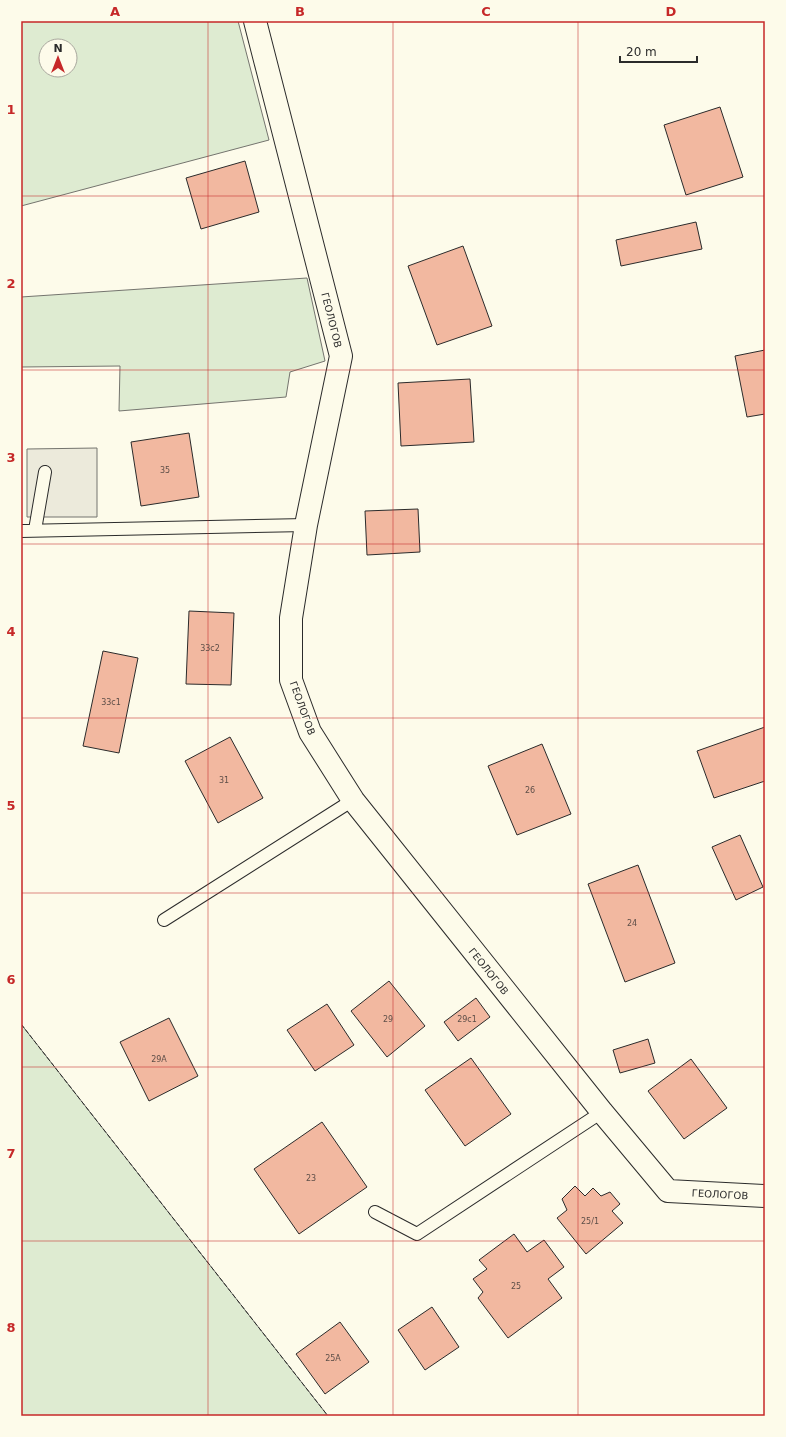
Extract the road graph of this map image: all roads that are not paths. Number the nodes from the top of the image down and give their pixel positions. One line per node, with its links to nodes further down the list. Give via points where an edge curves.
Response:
1 (255, 21): 3 (street, ГЕОЛОГОВ, via 341,356)
2 (45, 472): 4 (lane)
3 (306, 525): 4 (lane); 6 (street, ГЕОЛОГОВ, via 291,618 291,680 310,732)
4 (35, 530): 5 (lane)
5 (21, 531)
6 (353, 800): 7 (lane); 8 (street, ГЕОЛОГОВ)
7 (164, 920)
8 (602, 1112): 9 (street, ГЕОЛОГОВ, via 668,1191); 10 (lane, via 417,1234)
9 (765, 1196)
10 (375, 1212)

